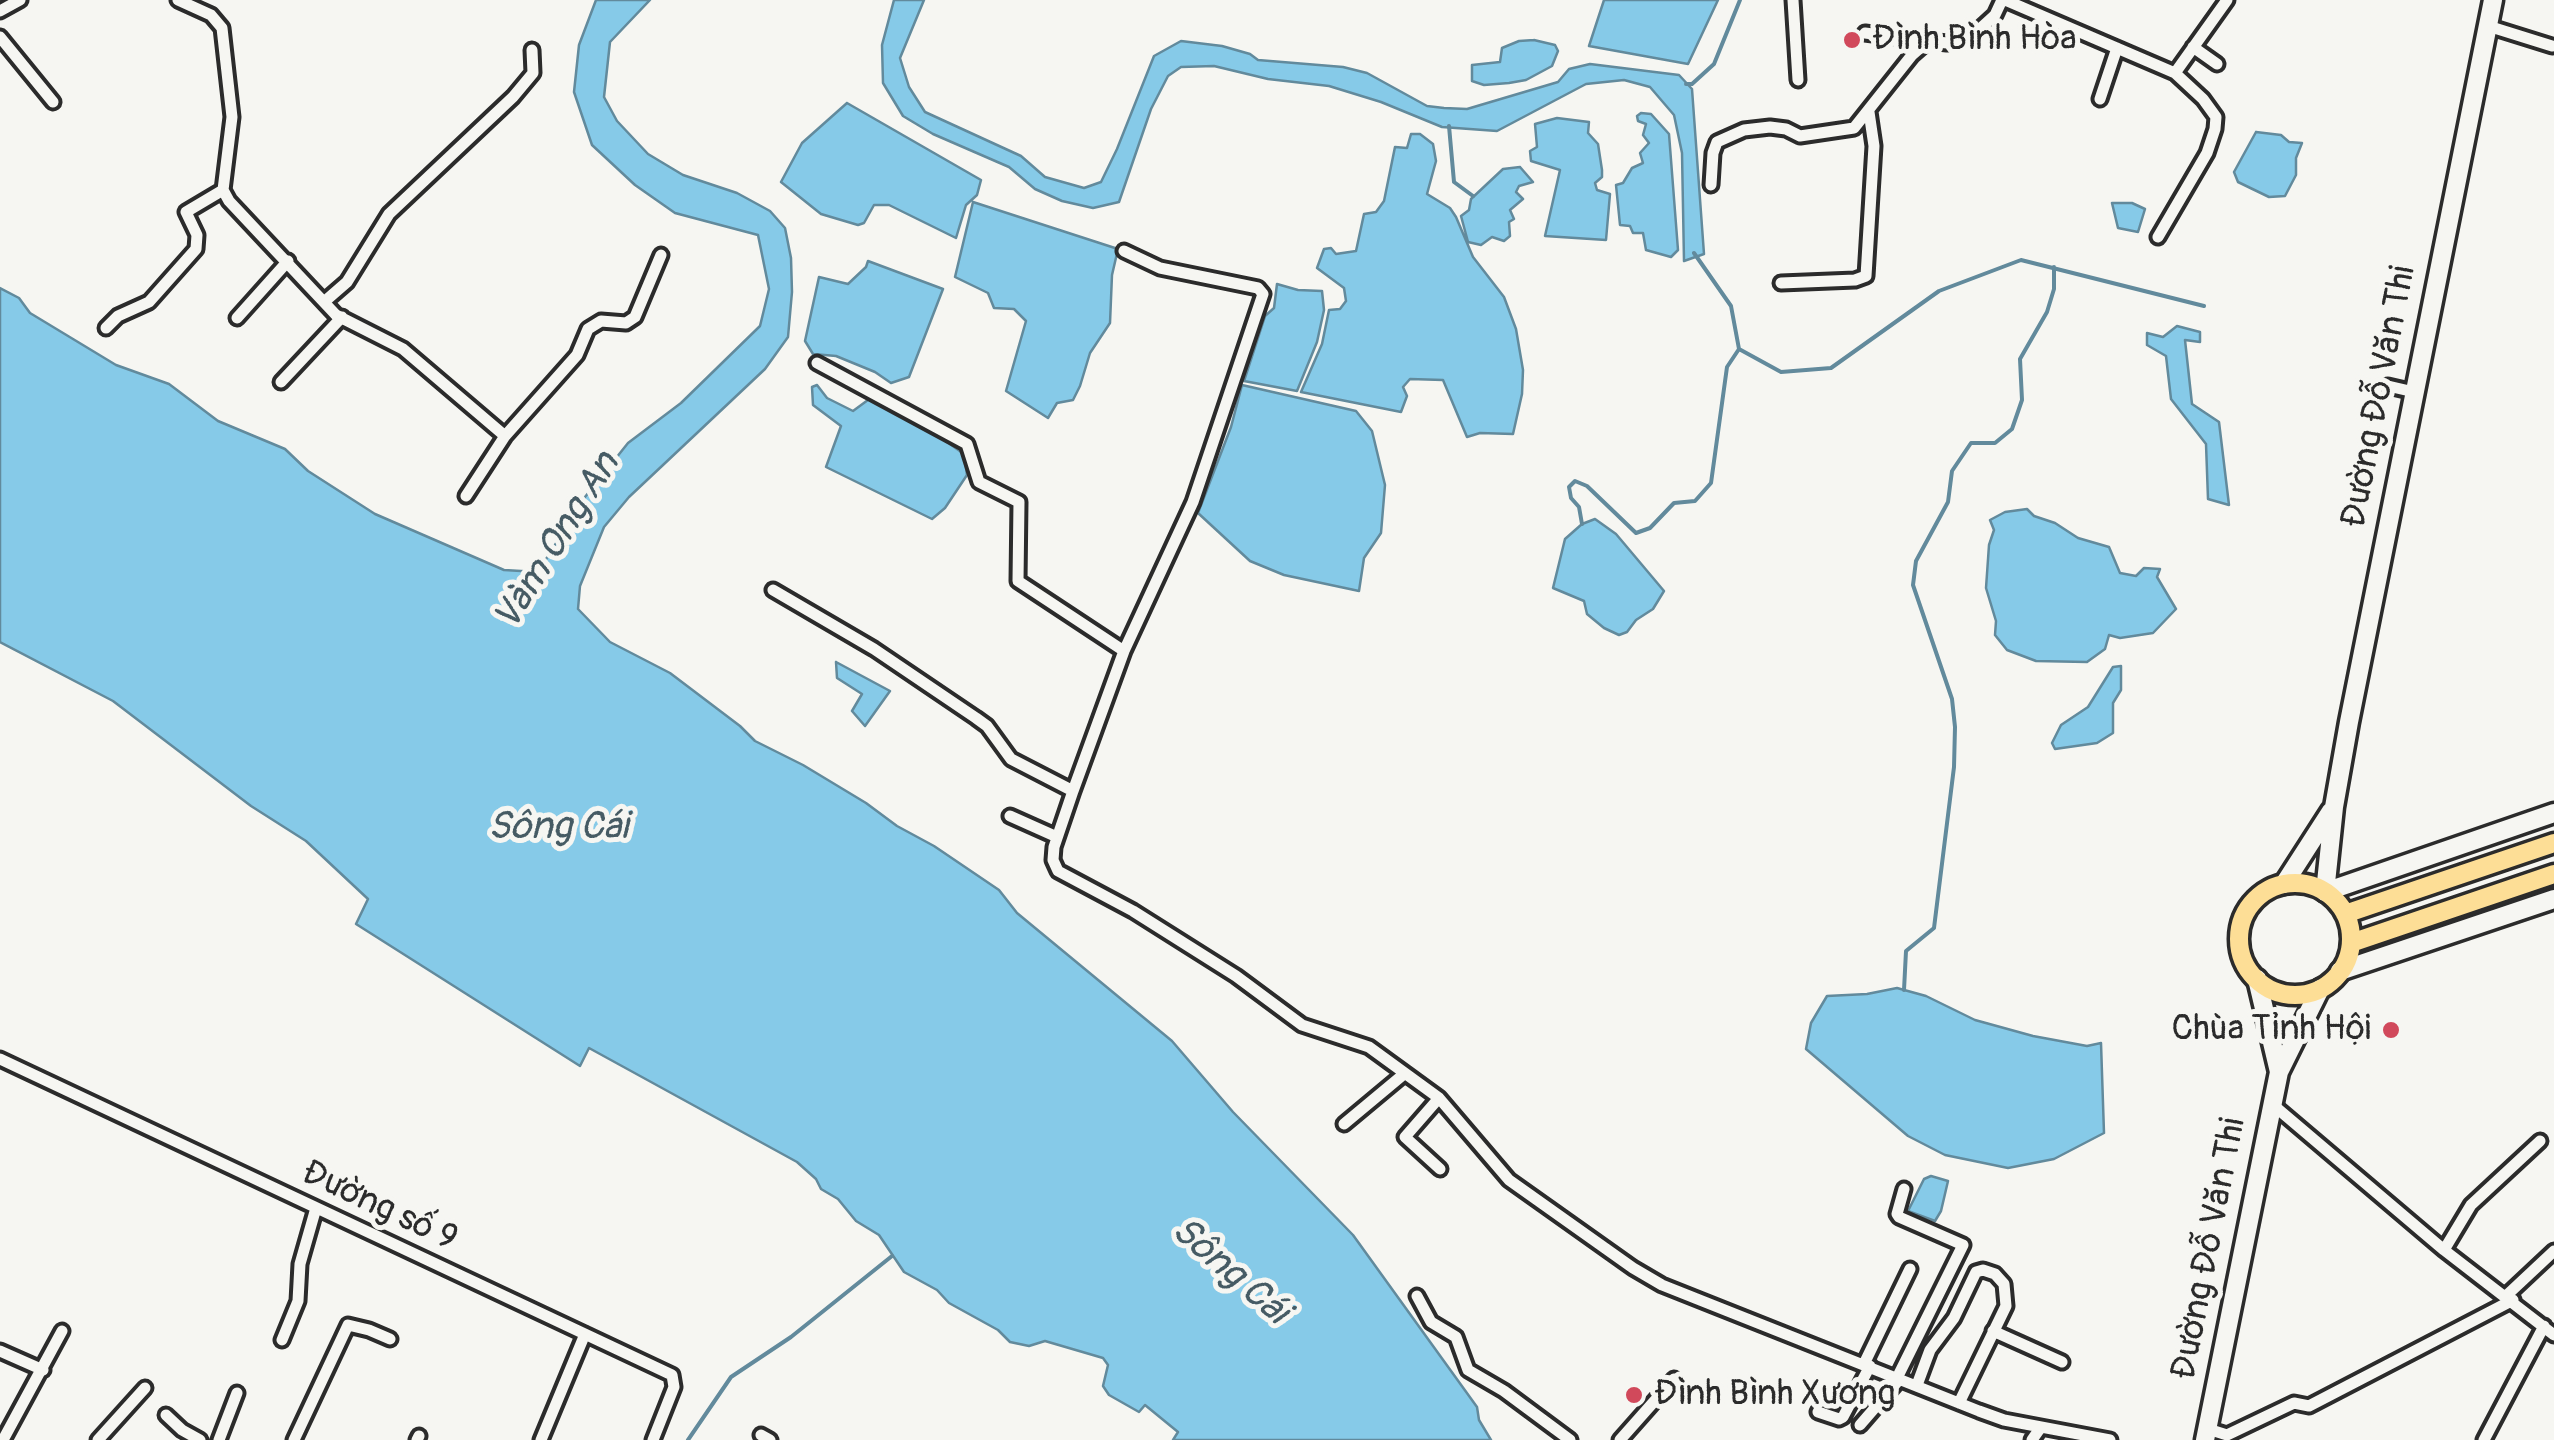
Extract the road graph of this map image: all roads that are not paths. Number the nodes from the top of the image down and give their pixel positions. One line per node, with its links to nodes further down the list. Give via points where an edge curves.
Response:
1 (20, 0): 9 (street)
2 (178, 0): 8 (street)
3 (208, 0): 8 (street)
4 (1793, 0): 20 (street)
5 (2003, 0): 13 (street, via 1972,36); 16 (street)
6 (2228, 0): 15 (street)
7 (2493, 0): 10 (street, Đường Đỗ Văn Thi)
8 (192, 9): 25 (street, via 211,15 224,40 232,117)
9 (0, 11)
10 (2488, 26): 14 (street); 38 (street, Đường Đỗ Văn Thi)
11 (1865, 32): 13 (street)
12 (0, 36): 22 (street)
13 (1928, 41): 23 (street)
14 (2552, 46)
15 (2193, 47): 18 (street); 19 (street)
16 (2117, 48): 19 (street); 21 (street)
17 (532, 50): 31 (street, via 532,72 514,97 389,214 348,282)
18 (2217, 64)
19 (2175, 73): 26 (street, via 2203,99 2216,117 2215,128)
20 (1798, 80)
21 (2100, 99)
22 (52, 102)
23 (1869, 112): 24 (street, via 1848,131 1800,136 1770,127 1728,136 1713,153); 30 (street, via 1874,146 1866,276)
24 (1711, 184)
25 (223, 190): 29 (street); 34 (street, via 186,212 196,249 149,302)
26 (2158, 237)
27 (1124, 251): 42 (street, via 1160,268 1263,294 1193,502)
28 (661, 255): 39 (street, via 631,322 602,320 588,328 577,355)
29 (288, 261): 31 (street); 33 (street)
30 (1781, 283)
31 (324, 302): 32 (street)
32 (342, 317): 36 (street); 39 (street, via 403,349)
33 (236, 318)
34 (106, 328)
35 (816, 362): 42 (street, via 967,444 978,482 1019,502 1018,580)
36 (281, 382)
37 (2388, 386): 38 (street)
38 (2414, 392): 44 (street, Đường Đỗ Văn Thi)
39 (506, 436): 40 (street)
40 (466, 496)
41 (773, 590): 43 (street, via 976,718 1012,759)
42 (1124, 650): 43 (street)
43 (1073, 791): 47 (street)
44 (2334, 807): 50 (street, Đường Đỗ Văn Thi); 51 (street, Đường Đỗ Văn Thi)
45 (2554, 812): 51 (street)
46 (1010, 816): 47 (street)
47 (1058, 837): 60 (street, via 1058,871 1142,917 1302,1024 1369,1048)
48 (2554, 843): 53 (main road)
49 (2554, 874): 54 (main road)
50 (2284, 884): 51 (main road); 56 (main road, via 2263,893 2242,922 2243,958)
51 (2326, 892): 53 (main road)
52 (2554, 899): 55 (street)
53 (2345, 914): 54 (main road)
54 (2351, 943): 55 (main road)
55 (2340, 971): 57 (main road)
56 (2258, 979): 57 (main road, via 2284,994); 59 (street, Đường Đỗ Văn Thi)
57 (2320, 989): 59 (street, Đường Đỗ Văn Thi)
58 (0, 1059): 67 (street, Đường số 9)
59 (2279, 1072): 62 (street, Đường Đỗ Văn Thi)
60 (1404, 1074): 61 (street); 63 (street)
61 (1439, 1098): 65 (street, via 1405,1137); 81 (street, via 1509,1180 1633,1268)
62 (2272, 1104): 68 (street); 93 (street, Đường Đỗ Văn Thi)
63 (1344, 1124)
64 (2540, 1141): 68 (street, via 2471,1205)
65 (1440, 1169)
66 (1904, 1189): 84 (street, via 1899,1217 1963,1245)
67 (316, 1208): 76 (street, Đường số 9); 78 (street, via 300,1264 298,1301)
68 (2444, 1250): 72 (street)
69 (2554, 1251): 72 (street)
70 (1910, 1269): 81 (street)
71 (1416, 1296): 101 (street, via 1431,1322 1456,1337 1468,1370)
72 (2510, 1298): 74 (street); 93 (street, via 2309,1406 2294,1403 2227,1435)
73 (1993, 1330): 80 (street); 85 (street, via 2006,1306 2004,1284 1983,1270 1938,1336); 88 (street)
74 (2549, 1330): 105 (street, via 2514,1377)
75 (62, 1332): 82 (street)
76 (585, 1334): 99 (street); 100 (street, Đường số 9, via 672,1375)
77 (390, 1339): 98 (street, via 348,1325)
78 (282, 1340)
79 (0, 1351): 82 (street)
80 (2062, 1362)
81 (1867, 1365): 84 (street); 89 (street, via 1843,1417)
82 (43, 1370): 94 (street)
83 (1674, 1378): 102 (street)
84 (1898, 1379): 85 (street); 91 (street)
85 (1916, 1385): 88 (street)
86 (145, 1388): 95 (street)
87 (236, 1393): 97 (street)
88 (1960, 1403): 92 (street)
89 (1818, 1412)
90 (166, 1416): 96 (street)
91 (1860, 1425)
92 (2041, 1427): 103 (street); 104 (street)
93 (2207, 1435)
94 (3, 1440)
95 (98, 1440)
96 (200, 1440)
97 (219, 1440)
98 (294, 1440)
99 (541, 1440)
100 (654, 1440)
101 (1570, 1440)
102 (1620, 1440)
103 (2032, 1440)
104 (2110, 1440)
105 (2484, 1440)

